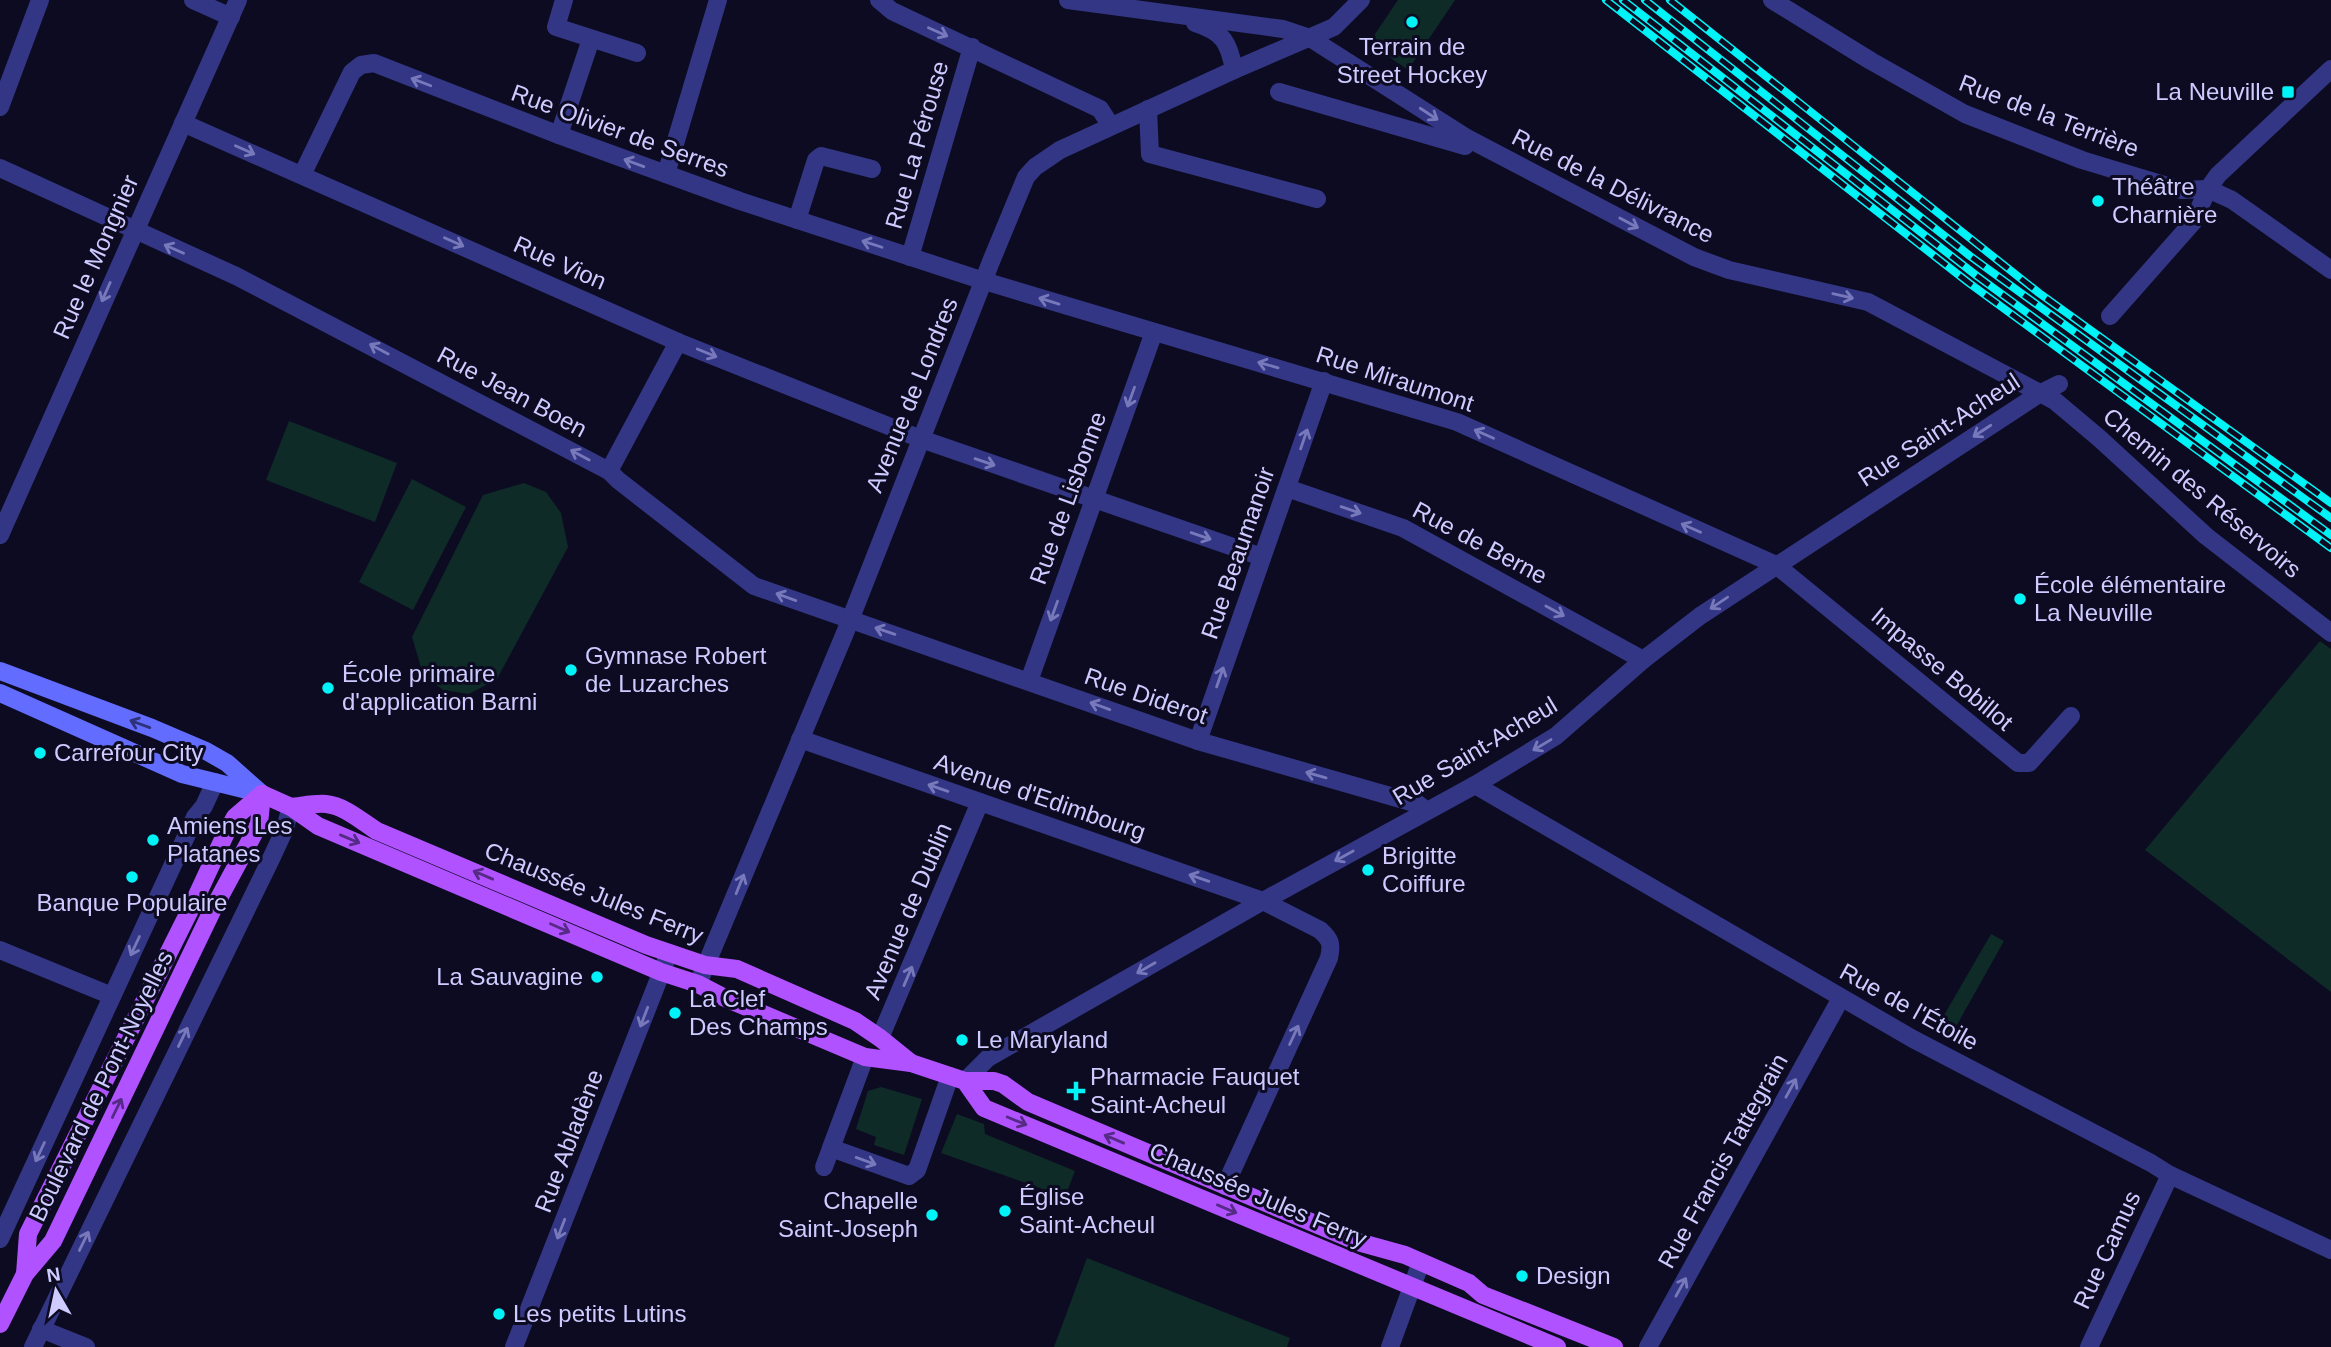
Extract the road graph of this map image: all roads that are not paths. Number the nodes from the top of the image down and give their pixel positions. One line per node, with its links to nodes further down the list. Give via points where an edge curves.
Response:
1 (40, 0): 18 (street)
2 (193, 0): 9 (street)
3 (564, 0): 11 (street, via 556,27)
4 (718, 0): 26 (street)
5 (879, 0): 13 (street, one-way to 13, via 892,11)
6 (1068, 0): 10 (street, Rue de la Délivrance)
7 (1361, 0): 12 (street, Avenue de Londres, via 1334,27)
8 (1772, 0): 28 (street, Rue de la Terrière, via 1965,114 2106,167 2181,190)
9 (235, 8): 20 (street, Rue le Mongnier)
10 (1171, 15): 12 (street, Rue de la Délivrance, via 1283,29); 16 (street, Rue de la Délivrance, via 1214,31 1227,42)
11 (591, 38): 14 (street); 22 (street)
12 (1310, 38): 16 (street, Avenue de Londres); 23 (street, Rue de la Délivrance, one-way to 23)
13 (972, 47): 21 (street, via 1100,109); 32 (street, Rue La Pérouse)
14 (637, 53)
15 (2331, 69): 28 (street)
16 (1234, 70): 19 (street, Avenue de Londres)
17 (1279, 93): 23 (street, via 1465,145)
18 (0, 107)
19 (1148, 109): 21 (street, Avenue de Londres); 29 (street, via 1150,154)
20 (183, 123): 27 (street, Rue Vion, one-way to 27); 31 (street, Rue le Mongnier)
21 (1111, 126): 34 (street, Avenue de Londres, via 1060,150 1026,177)
22 (559, 135): 26 (street, Rue Olivier de Serres, one-way to 22); 27 (street, Rue Olivier de Serres, one-way to 27, via 374,63 361,65 352,72)
23 (1467, 138): 40 (street, Rue de la Délivrance, one-way to 40, via 1694,257 1728,270 1868,302)
24 (0, 168): 31 (street, Rue Jean Boen)
25 (872, 169): 30 (street, via 821,156)
26 (666, 174): 30 (street, Rue Olivier de Serres)
27 (302, 176): 37 (street, Rue Vion, one-way to 37)
28 (2208, 189): 33 (street); 35 (street, via 2193,222)
29 (1317, 199)
30 (797, 220): 32 (street, Rue Olivier de Serres, one-way to 30)
31 (134, 230): 42 (street, Rue Jean Boen, one-way to 31, via 236,276); 45 (street, Rue le Mongnier, one-way to 45)
32 (910, 257): 34 (street, Rue Olivier de Serres)
33 (2331, 270)
34 (984, 281): 36 (street, Rue Miraumont, one-way to 34); 41 (street, Avenue de Londres)
35 (2110, 316)
36 (1154, 332): 38 (street, Rue Miraumont, one-way to 36); 44 (street, Rue de Lisbonne, one-way to 44)
37 (678, 342): 41 (street, Rue Vion, one-way to 41); 42 (street)
38 (1324, 381): 43 (street, Rue Beaumanoir, one-way to 38); 47 (street, Rue Miraumont, one-way to 38, via 1457,422)
39 (2059, 384): 40 (street, Rue Saint-Acheul)
40 (2039, 394): 47 (street, Rue Saint-Acheul, one-way to 47); 49 (street, Chemin des Réservoirs, via 2055,401 2206,536)
41 (921, 439): 44 (street, Rue Vion, one-way to 44); 48 (street, Avenue de Londres)
42 (609, 471): 48 (street, Rue Jean Boen, one-way to 42, via 754,586)
43 (1287, 488): 46 (street, Rue Beaumanoir); 50 (street, Rue de Berne, one-way to 50, via 1403,528)
44 (1094, 499): 46 (street, Rue Vion, one-way to 46); 52 (street, Rue de Lisbonne, one-way to 52)
45 (0, 535)
46 (1262, 557): 56 (street, Rue Beaumanoir, one-way to 46)
47 (1776, 565): 50 (street, Rue Saint-Acheul, one-way to 50); 54 (street, Impasse Bobillot, via 2018,763 2029,763)
48 (850, 619): 52 (street, Rue Diderot, one-way to 48); 55 (street, Avenue de Londres)
49 (2331, 633)
50 (1643, 660): 58 (street, Rue Saint-Acheul, one-way to 58, via 1556,736)
51 (0, 671): 59 (main road, one-way to 51, via 206,751)
52 (1029, 681): 56 (street, Rue Diderot, one-way to 52)
53 (0, 693): 57 (main road, via 182,774)
54 (2071, 716)
55 (800, 739): 60 (street, Avenue d'Edimbourg, one-way to 55); 66 (street, Avenue de Londres, one-way to 55)
56 (1198, 741): 62 (street, Rue Diderot, one-way to 56, via 1418,804)
57 (215, 782): 59 (main road); 69 (street, Boulevard de Pont-Noyelles, one-way to 69)
58 (1475, 785): 62 (street, Rue Saint-Acheul); 70 (street, Rue de l'Étoile)
59 (262, 794): 61 (main road, Chaussée Jules Ferry); 82 (main road, Boulevard de Pont-Noyelles, one-way to 59, via 53,1241 211,912 259,824); 82 (main road, Boulevard de Pont-Noyelles, via 236,817 225,835 28,1234)
60 (979, 802): 63 (street, Avenue d'Edimbourg, one-way to 60); 71 (street, Avenue de Dublin, one-way to 60)
61 (290, 807): 65 (main road, Chaussée Jules Ferry, one-way to 61, via 377,831 351,813 327,804); 67 (main road, Chaussée Jules Ferry, one-way to 67, via 318,826); 85 (street, one-way to 61, via 284,831)
62 (1427, 811): 63 (street, Rue Saint-Acheul, one-way to 63)
63 (1264, 901): 74 (street, Rue Saint-Acheul, one-way to 74); 78 (street, Avenue d'Edimbourg, one-way to 63, via 1332,945 1320,930)
64 (0, 950): 69 (street)
65 (668, 953): 66 (main road, Chaussée Jules Ferry); 67 (street, Rue Abladène)
66 (705, 965): 68 (street, Avenue de Londres); 71 (main road, Chaussée Jules Ferry, via 737,969 855,1021)
67 (662, 972): 68 (main road, Chaussée Jules Ferry); 88 (street, Rue Abladène, one-way to 88)
68 (698, 984): 72 (main road, Chaussée Jules Ferry)
69 (112, 996): 79 (street, Boulevard de Pont-Noyelles, one-way to 79)
70 (1841, 998): 77 (street, Rue de l'Étoile); 92 (street, Rue Francis Tattegrain, one-way to 70)
71 (880, 1038): 73 (main road, Chaussée Jules Ferry)
72 (865, 1057): 73 (main road, Chaussée Jules Ferry); 75 (street)
73 (911, 1063): 74 (main road, Chaussée Jules Ferry)
74 (957, 1079): 75 (street, one-way to 74, via 909,1176 917,1170); 78 (main road, one-way to 74, via 1028,1102 1003,1084); 83 (main road, Chaussée Jules Ferry, one-way to 83, via 984,1108)
75 (831, 1148): 76 (street)
76 (824, 1167)
77 (2170, 1175): 80 (street, Rue de l'Étoile); 93 (street, Rue Camus)
78 (1225, 1186): 81 (main road, via 1358,1242)
79 (0, 1239)
80 (2331, 1250)
81 (1421, 1262): 83 (street); 91 (main road, via 1469,1283 1483,1296)
82 (25, 1274): 84 (main road, Boulevard de Pont-Noyelles)
83 (1412, 1286): 89 (street); 90 (main road, Chaussée Jules Ferry)
84 (0, 1324)
85 (41, 1329): 86 (street); 87 (street)
86 (33, 1347)
87 (86, 1347)
88 (514, 1347)
89 (1390, 1347)
90 (1557, 1347)
91 (1614, 1347)
92 (1648, 1347)
93 (2089, 1347)

